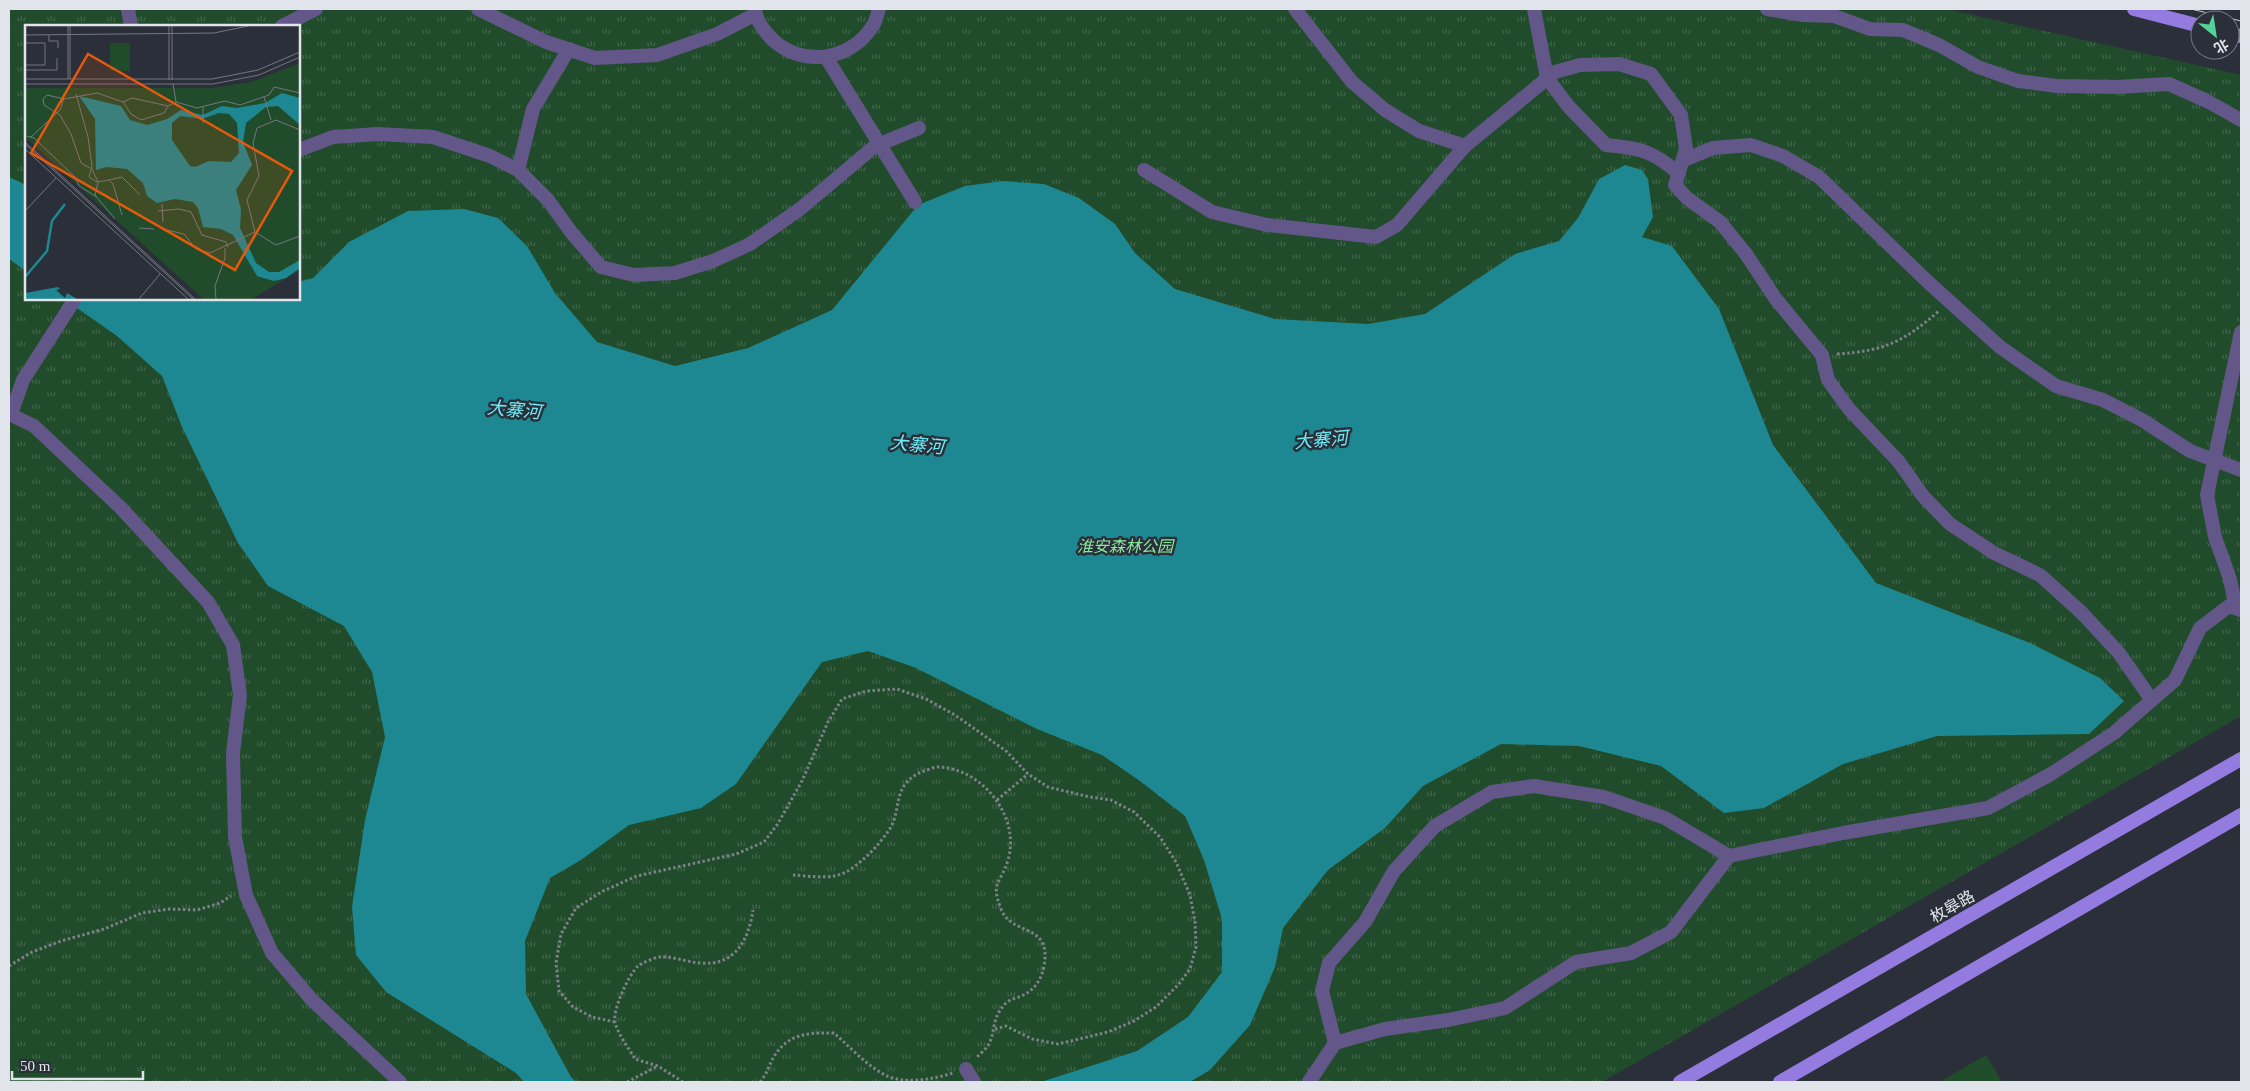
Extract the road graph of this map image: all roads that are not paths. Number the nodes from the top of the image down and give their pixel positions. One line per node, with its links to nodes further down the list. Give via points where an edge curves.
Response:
1 (128, 9): 11 (street)
2 (316, 9): 12 (street)
3 (478, 9): 13 (street)
4 (879, 9): 14 (street, via 873,26 859,42 841,54)
5 (1295, 9): 19 (street, via 1352,82 1386,110 1419,131)
6 (1534, 9): 15 (street)
7 (1767, 9): 16 (street, via 1834,16 1870,29 1903,30 1978,67 2018,81 2057,86 2169,84)
8 (2134, 9): 10 (main road)
9 (755, 12): 13 (street, via 717,34 657,55 596,58); 14 (street, via 766,33 781,47 800,56)
10 (2190, 23)
11 (131, 25)
12 (284, 25)
13 (569, 50): 22 (street, via 533,109)
14 (826, 57): 18 (street)
15 (1547, 78): 19 (street); 21 (street, via 1555,72 1580,65 1619,64 1651,74 1682,115); 24 (street, via 1569,107 1606,145 1636,148 1664,160)
16 (2241, 120)
17 (919, 128): 18 (street)
18 (879, 144): 22 (street, via 800,209 750,244 713,261 675,273 634,275 601,267 548,200); 25 (street)
19 (1465, 146): 23 (street, via 1397,225 1376,237 1267,225 1212,212)
20 (300, 150): 22 (street, via 333,137 378,134 433,137 490,156)
21 (1684, 160): 24 (street); 29 (street, via 1713,148 1751,145 1783,156 1820,177 2000,347 2056,386 2103,400 2190,451)
22 (518, 170)
23 (1144, 170)
24 (1679, 174): 32 (street, via 1675,185 1720,222 1746,254 1775,298 1822,355 1828,380 1848,409 1899,462 1923,496 1950,524 1994,553 2040,575 2082,612 2119,653)
25 (915, 202)
26 (73, 300): 28 (street, via 23,380)
27 (2241, 332): 29 (street)
28 (10, 414): 38 (street, via 34,426 120,506 208,602 233,645 240,696 233,753 235,836 246,896 272,953 312,1000)
29 (2215, 461): 30 (street); 31 (street, via 2207,495 2215,537)
30 (2241, 470)
31 (2239, 609): 32 (street, via 2228,606 2200,628 2175,680)
32 (2151, 699): 35 (street, via 2114,733 2051,774 1988,808)
33 (2241, 759): 41 (main road, 枚皋路)
34 (2241, 815): 42 (main road)
35 (1729, 856): 36 (street, via 1671,932 1631,953 1576,962 1505,1008 1385,1028); 36 (street, via 1665,818 1604,797 1534,786 1492,792 1435,826 1394,871 1365,922 1329,963 1322,991)
36 (1336, 1043): 40 (street)
37 (966, 1069): 39 (street)
38 (400, 1082)
39 (974, 1082)
40 (1309, 1082)
41 (1680, 1082)
42 (1780, 1082)

